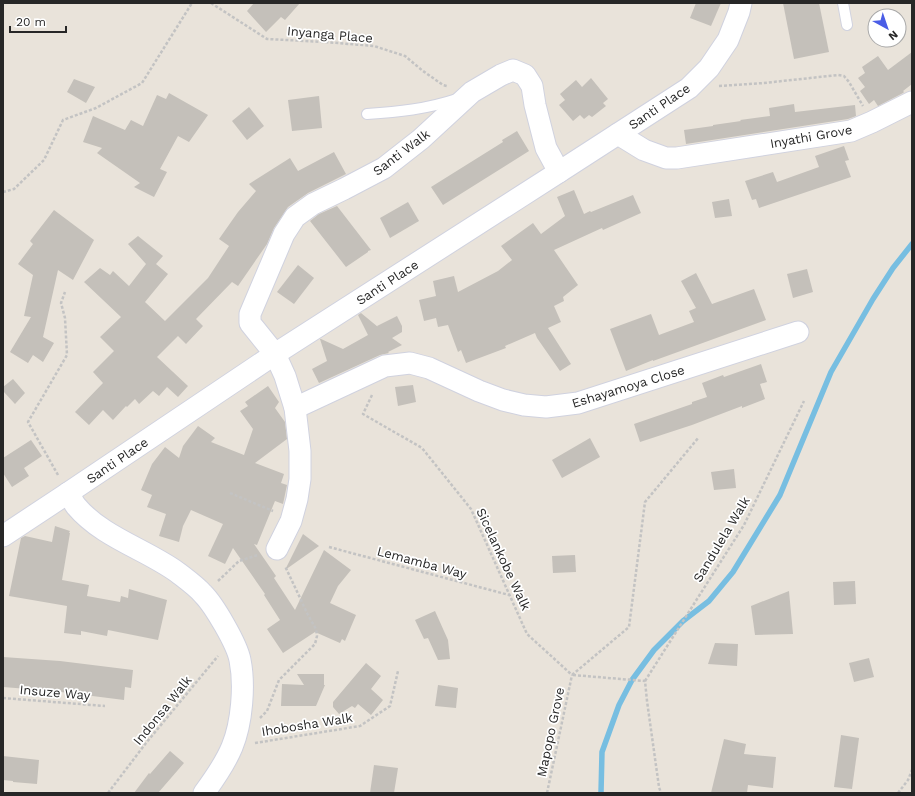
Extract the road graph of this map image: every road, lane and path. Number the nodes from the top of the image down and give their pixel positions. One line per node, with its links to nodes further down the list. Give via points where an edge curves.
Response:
1 (192, 3): 13 (path, via 142,83 96,108 63,120 44,160 14,189)
2 (212, 3): 7 (path, Inyanga Place, via 267,39 374,46 406,56 443,85)
3 (741, 3): 6 (street, Santi Place, via 728,40 709,68)
4 (843, 3): 5 (lane)
5 (847, 25)
6 (689, 88): 10 (path, Inyathi Grove, via 844,76); 11 (street, Santi Place)
7 (468, 95): 9 (lane, via 441,105); 12 (street, Santi Walk, via 513,70 525,75 532,86 546,148); 16 (street, Santi Walk, via 421,139 384,168 314,204 295,217 284,234 250,314 250,322)
8 (912, 102): 10 (street)
9 (367, 114)
10 (872, 122): 11 (street, Inyathi Grove, via 851,131 678,158 666,158 644,150)
11 (618, 134): 12 (street, Santi Place)
12 (559, 172): 16 (street, Santi Place)
13 (3, 192)
14 (65, 292): 21 (path, via 61,303 67,355 28,422)
15 (798, 332): 19 (street, Eshayamoya Close, via 578,403 546,407 503,400 429,368 410,363 385,366)
16 (275, 354): 19 (street, Santi Walk); 21 (street, Santi Place)
17 (372, 394): 28 (path, Sicelankobe Walk, via 363,414 422,448 432,460 471,509)
18 (804, 401): 32 (path, Sandulela Walk, via 744,526)
19 (295, 408): 23 (street, via 300,479)
20 (699, 437): 31 (path, via 645,502 629,627)
21 (68, 493): 24 (street, Santi Place); 27 (street, via 76,506 102,529 159,560)
22 (230, 493): 23 (path)
23 (291, 520): 26 (street)
24 (3, 536)
25 (329, 547): 28 (path, Lemamba Way)
26 (277, 549): 27 (path, via 239,561); 35 (path, via 316,629 317,636 315,644 279,680 260,719)
27 (204, 594): 29 (street)
28 (510, 595): 31 (path, Sicelankobe Walk, via 527,634)
29 (232, 640): 35 (street, via 240,658 242,674); 38 (path, Indonsa Walk)
30 (398, 671): 36 (path, Ihobosha Walk, via 390,706 360,726)
31 (572, 675): 32 (path); 40 (path, Mapopo Grove)
32 (645, 681): 41 (path)
33 (3, 698): 34 (path, Insuze Way)
34 (104, 706)
35 (239, 725): 36 (street)
36 (232, 746): 39 (street, via 220,771)
37 (912, 770): 42 (path)
38 (108, 793)
39 (204, 793)
40 (547, 793)
41 (661, 793)
42 (898, 793)

